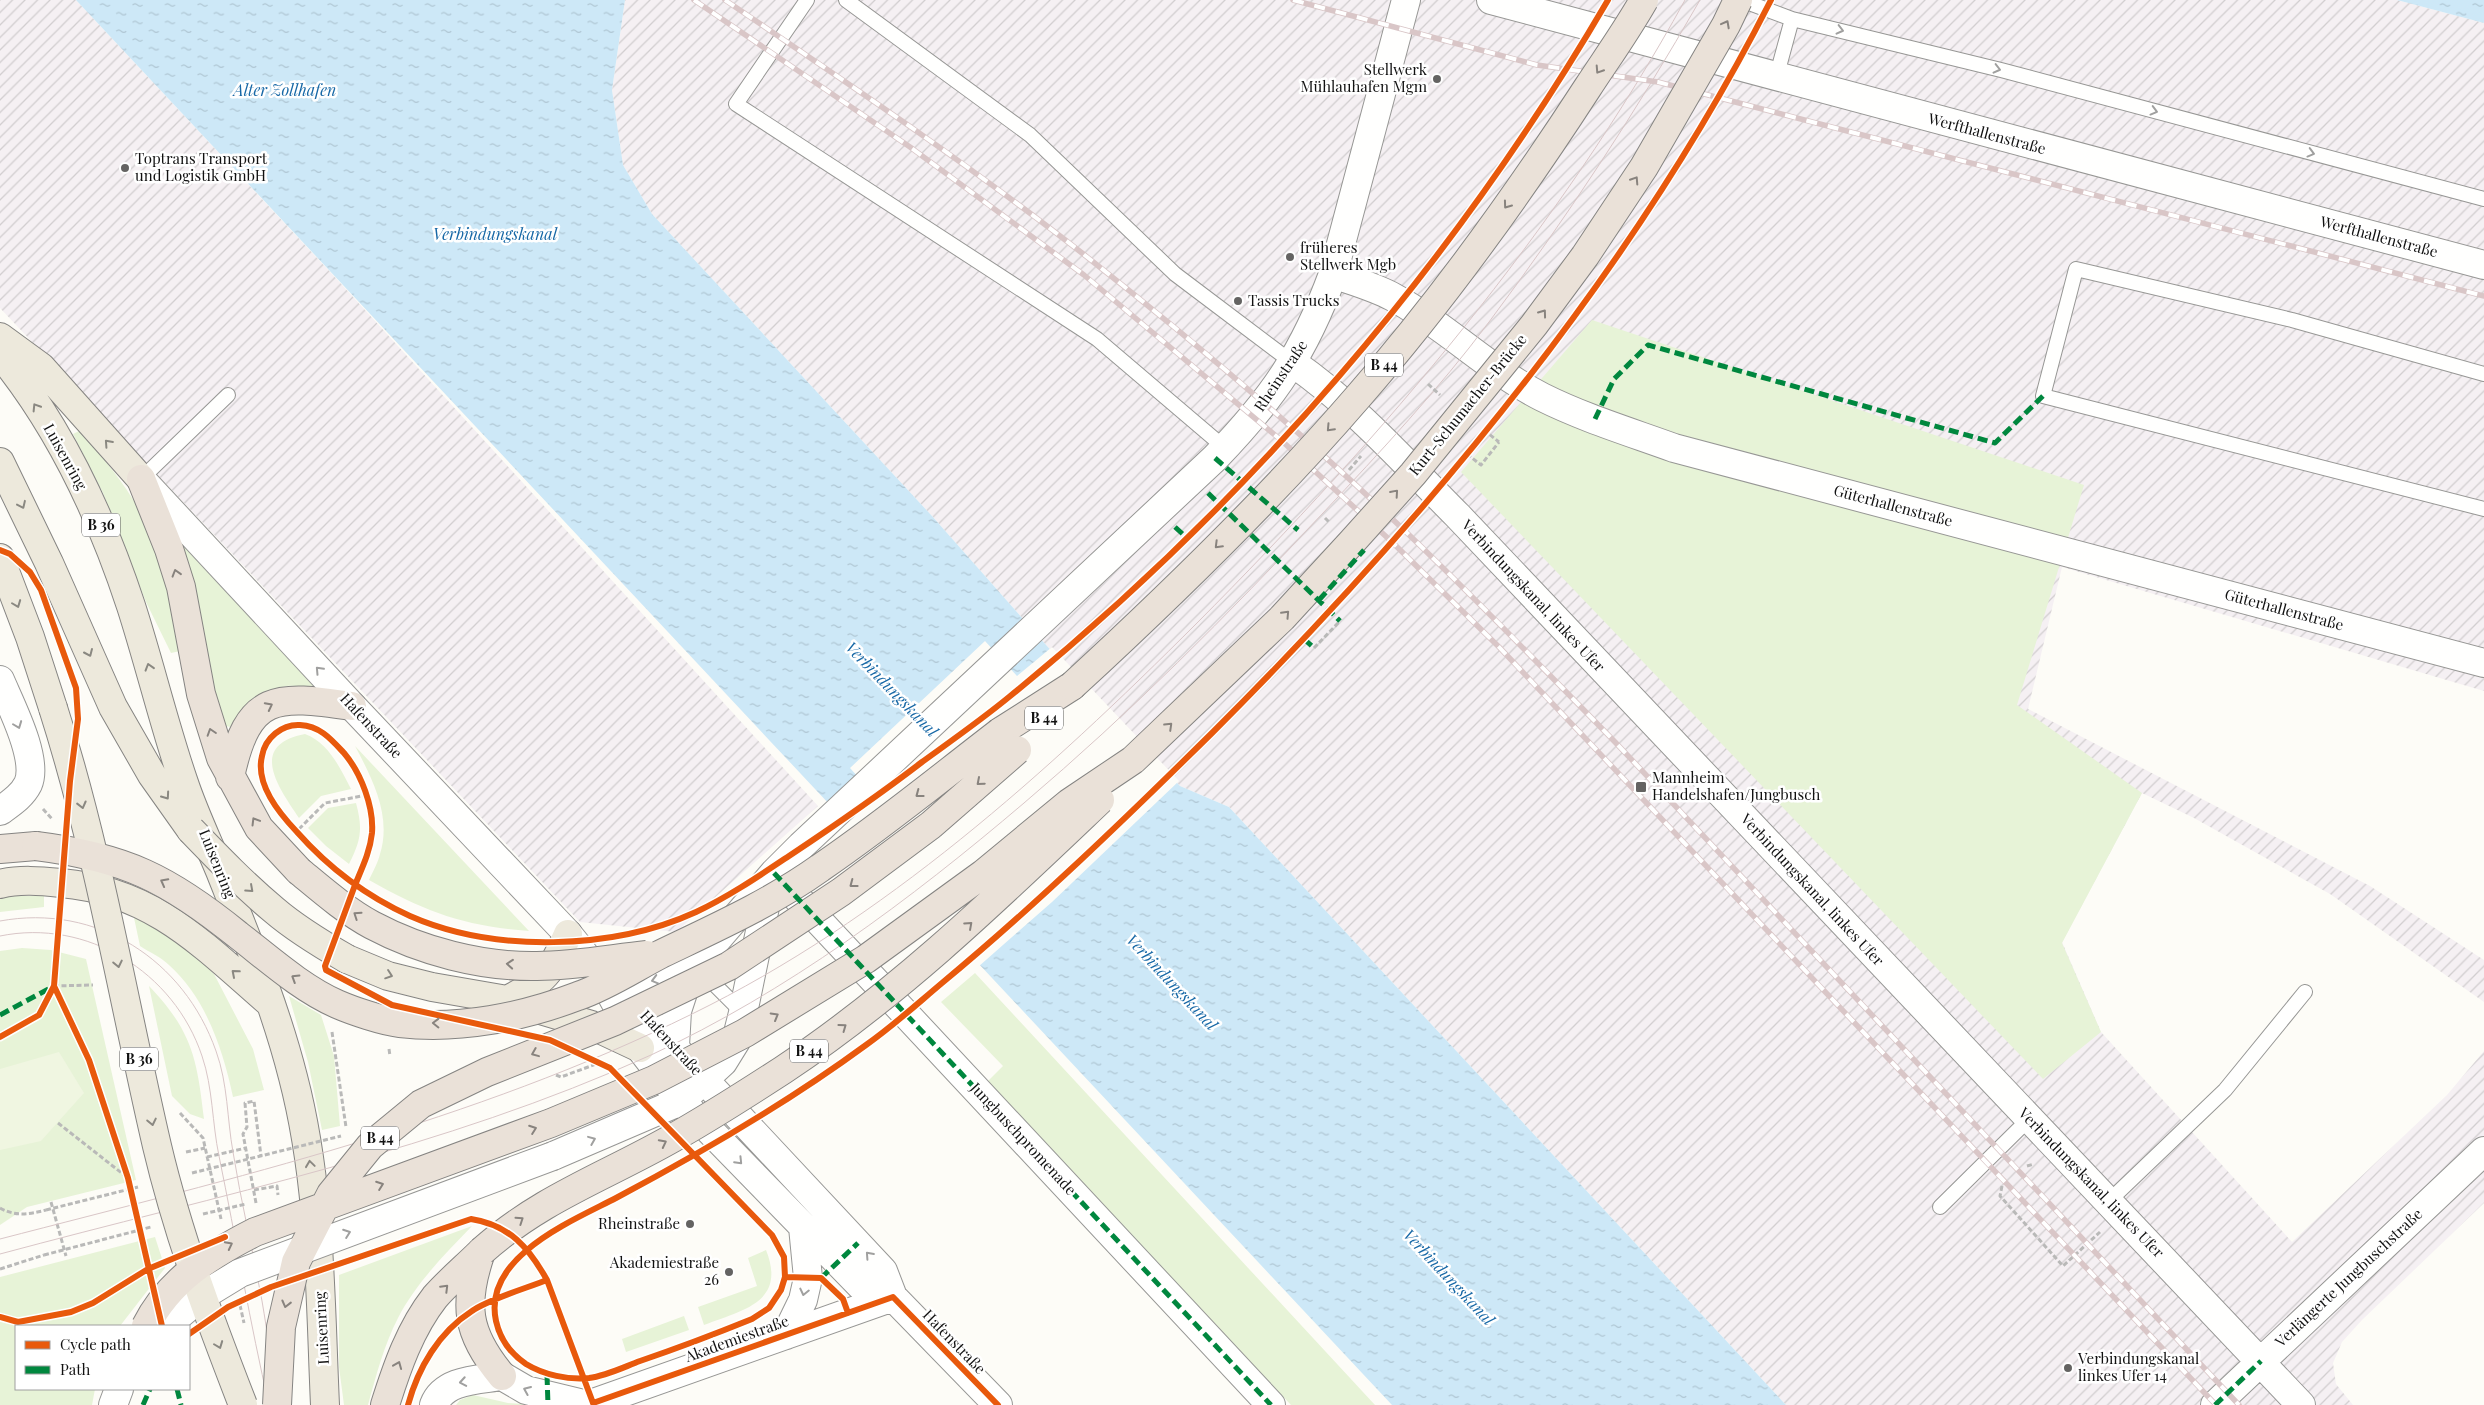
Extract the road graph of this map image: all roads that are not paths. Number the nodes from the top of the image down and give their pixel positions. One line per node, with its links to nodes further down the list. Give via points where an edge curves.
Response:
1 (807, 0): 17 (lane, via 736,104 1097,339)
2 (846, 0): 14 (lane, via 1030,135 1175,274)
3 (1406, 0): 11 (street, Rheinstraße)
4 (1491, 0): 8 (street, Werfthallenstraße)
5 (1644, 0): 24 (highway, B 44, one-way to 24, bridge, via 1550,146 1472,255 1357,398 1260,504 1136,628)
6 (1739, 0): 7 (lane); 26 (highway, Kurt-Schumacher-Brücke / B 44, one-way to 6, bridge, via 1282,618 1412,474 1534,325 1644,167)
7 (1792, 19): 8 (lane); 9 (lane, one-way to 9, via 2001,70)
8 (1776, 78): 10 (street, Werfthallenstraße)
9 (2484, 199)
10 (2484, 265)
11 (1333, 274): 14 (street, Rheinstraße, via 1317,318); 22 (street, Güterhallenstraße, via 1393,297 1478,357 1542,396 1674,448)
12 (0, 337): 19 (main road, one-way to 12, via 41,367)
13 (0, 354): 38 (main road, Luisenring / B 36, one-way to 13, via 185,785 131,607 100,522 62,448)
14 (1293, 363): 17 (street, Rheinstraße, via 1265,404); 44 (street, Verbindungskanal, linkes Ufer, via 1316,378 1356,414 1458,516)
15 (2484, 374): 20 (lane, via 2292,320 2076,269 2043,396)
16 (228, 395): 19 (lane)
17 (1225, 448): 30 (street, Rheinstraße)
18 (0, 462): 37 (main road, one-way to 37, bridge, via 49,563 112,707 152,775 191,830 274,911 347,959 388,976 432,988)
19 (141, 479): 25 (street, Hafenstraße, one-way to 19); 27 (highway, one-way to 19, via 210,728 201,694 181,587)
20 (2484, 510)
21 (0, 558): 58 (main road, B 36, one-way to 58, bridge, via 30,637 75,775 158,1148 206,1309)
22 (2484, 663)
23 (0, 680): 28 (street, one-way to 28, via 28,752 31,771 28,784 17,798)
24 (1072, 686): 33 (highway, one-way to 33, bridge, via 1000,732 820,869 730,922); 59 (highway, B 44, one-way to 59, bridge, via 1017,750 931,825 842,892 729,966 615,1022 487,1072 421,1104 370,1146 331,1194 296,1262 281,1327)
25 (352, 706): 27 (highway, one-way to 25, via 244,730 264,708 284,699); 32 (street, Hafenstraße)
26 (1133, 760): 49 (highway, B 44, one-way to 26, bridge, via 505,1230 544,1204 671,1139 783,1070 872,1007 969,925 1100,800); 51 (highway, one-way to 26, bridge, via 157,1305 187,1274 221,1249 255,1232 551,1123 654,1080 745,1033 866,960 983,874 1069,803)
27 (230, 777): 33 (highway, one-way to 27, bridge, via 575,965 535,966 484,962 438,952 372,925 298,871 259,828)
28 (0, 810)
29 (0, 849): 33 (highway, one-way to 29, bridge, via 580,996 532,1011 448,1024 398,1023 336,1004 289,975 182,892 151,875 73,850 36,846)
30 (773, 875): 34 (street); 39 (street); 65 (street, Jungbuschpromenade)
31 (0, 884): 38 (main road, one-way to 31, via 162,914 113,892 45,881)
32 (568, 934): 35 (street, Hafenstraße); 37 (main road, via 556,961 537,985)
33 (663, 953)
34 (690, 970): 35 (street, one-way to 35); 39 (lane, via 713,983); 40 (street, via 677,1011)
35 (609, 981): 40 (street, Hafenstraße); 41 (street, Hafenstraße)
36 (2305, 992): 46 (lane, via 2225,1090)
37 (507, 1000): 41 (main road, via 591,1025)
38 (272, 1005): 60 (main road, Luisenring / B 36, one-way to 38, via 315,1200 305,1130)
39 (743, 1013): 42 (street, via 736,1041 723,1062)
40 (675, 1046): 42 (street, Hafenstraße); 43 (street)
41 (640, 1048): 43 (street, Hafenstraße)
42 (705, 1080): 43 (street); 50 (street, Hafenstraße, one-way to 42, via 883,1271)
43 (681, 1101): 48 (street, Hafenstraße, one-way to 48); 52 (street, one-way to 43, bridge, via 199,1298 240,1273 508,1174)
44 (2028, 1120): 46 (street, Verbindungskanal, linkes Ufer); 47 (lane)
45 (2484, 1151): 54 (street, Verlängerte Jungbuschstraße)
46 (2109, 1201): 54 (street, Verbindungskanal, linkes Ufer)
47 (1940, 1207)
48 (803, 1227): 50 (street, Hafenstraße, via 863,1288); 53 (street, one-way to 53, via 808,1278 803,1300)
49 (482, 1251): 55 (highway, via 473,1277 469,1306 474,1331 485,1355); 61 (highway, B 44, one-way to 49, via 416,1327 436,1297)
50 (892, 1296): 53 (street, Akademiestraße); 64 (street, Hafenstraße)
51 (147, 1325)
52 (167, 1325)
53 (786, 1335): 63 (street, Akademiestraße)
54 (2261, 1361): 66 (street, Verlängerte Jungbuschstraße); 67 (street, Verbindungskanal, linkes Ufer)
55 (502, 1376): 62 (street, one-way to 62, via 455,1383); 63 (street, Akademiestraße, one-way to 55, via 526,1390)
56 (119, 1390): 57 (street)
57 (113, 1405)
58 (243, 1405)
59 (277, 1405)
60 (326, 1405)
61 (384, 1405)
62 (434, 1405)
63 (588, 1405)
64 (998, 1405)
65 (1271, 1405)
66 (2215, 1405)
67 (2301, 1405)

